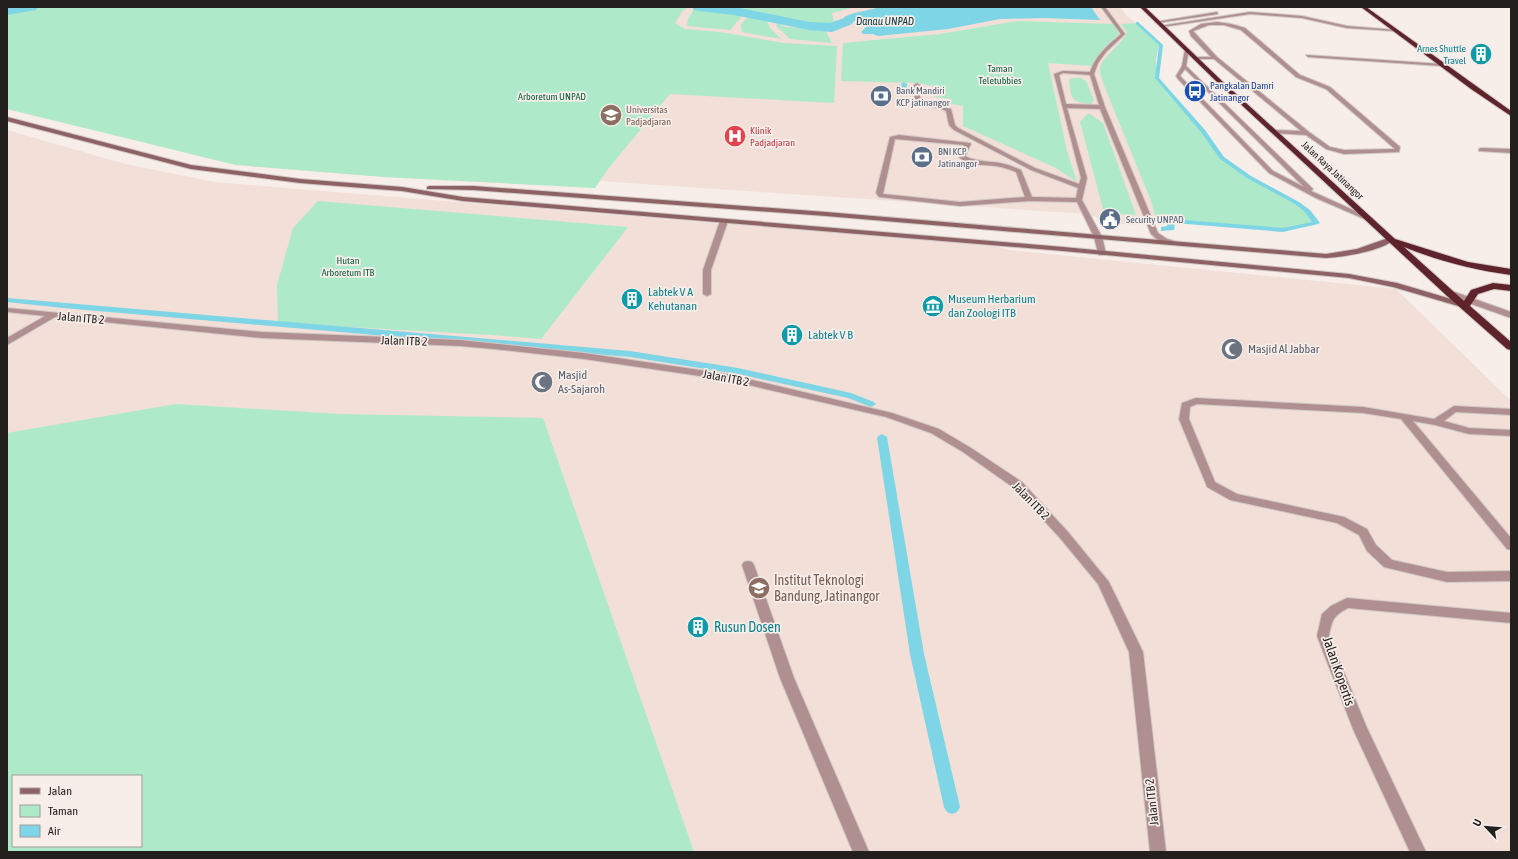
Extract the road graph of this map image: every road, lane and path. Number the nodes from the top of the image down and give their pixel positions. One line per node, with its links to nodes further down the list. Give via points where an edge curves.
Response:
1 (1103, 7): 13 (street, via 1123,34 1104,51)
2 (1142, 7): 5 (highway, Jalan Raya Jatinangor)
3 (1363, 7): 6 (highway)
4 (1217, 13): 5 (street)
5 (1159, 24): 6 (street, via 1250,13 1302,17 1347,27); 7 (highway, Jalan Raya Jatinangor)
6 (1394, 30): 11 (highway)
7 (1187, 50): 9 (highway, Jalan Raya Jatinangor); 12 (street)
8 (1308, 56): 11 (street)
9 (1196, 58): 10 (street); 19 (highway, Jalan Raya Jatinangor)
10 (1215, 58): 20 (street); 20 (street, via 1191,31 1195,27 1207,25 1236,26 1243,29 1298,76 1328,88 1398,148 1397,151 1344,152 1328,148)
11 (1442, 65): 17 (highway)
12 (1184, 66): 25 (street); 25 (street, via 1178,76 1180,79 1272,172)
13 (1092, 74): 15 (street, via 1056,74); 16 (street)
14 (917, 85): 23 (street, via 917,100 922,104 949,110 952,125 956,129 1033,169)
15 (1064, 106): 16 (street); 23 (street, via 1084,178)
16 (1102, 108): 32 (street, via 1154,234)
17 (1511, 113)
18 (7, 119): 24 (main road, via 191,167 300,181)
19 (1275, 132): 20 (street); 28 (highway, Jalan Raya Jatinangor)
20 (1307, 133)
21 (1481, 150): 22 (street)
22 (1511, 151)
23 (1081, 187): 27 (street)
24 (402, 189): 29 (main road, via 463,199); 30 (main road, via 473,188)
25 (1318, 198): 28 (street)
26 (1029, 199): 26 (street, via 960,204 881,196 879,193 893,137 900,137 968,144 962,157 968,161 1019,170); 27 (street)
27 (1079, 200): 30 (street)
28 (1371, 220): 31 (highway, Jalan Raya Jatinangor)
29 (724, 221): 33 (main road); 36 (street, via 707,270)
30 (1098, 237): 32 (main road); 33 (street)
31 (1391, 239): 32 (main road, via 1367,250 1340,256); 34 (highway, via 1435,256 1490,270); 37 (highway, Jalan Raya Jatinangor, via 1449,293)
32 (1171, 243)
33 (1102, 253): 37 (main road, via 1349,276 1394,284)
34 (1511, 272)
35 (1511, 288): 37 (highway, via 1493,286 1474,292)
36 (707, 294)
37 (1467, 303): 40 (street); 42 (highway, Jalan Raya Jatinangor)
38 (7, 310): 39 (street, Jalan ITB 2)
39 (53, 315): 41 (street); 52 (street, Jalan ITB 2, via 262,335 487,345 584,356 727,377 882,413 934,431 1018,485 1103,582 1136,652)
40 (1511, 315)
41 (7, 342)
42 (1511, 347)
43 (1511, 412): 45 (street, via 1454,409)
44 (1404, 417): 45 (street); 47 (street); 49 (street, via 1363,410 1196,402 1185,405 1184,418 1211,484 1234,497 1340,520 1364,532 1371,548 1388,564 1447,577)
45 (1436, 422): 46 (street, via 1469,431)
46 (1511, 433)
47 (1511, 546)
48 (748, 565): 51 (street, via 786,676)
49 (1511, 576)
50 (1511, 618): 53 (street, Jalan Kopertis, via 1348,603 1335,608 1326,618 1324,636 1360,729)
51 (861, 852)
52 (1158, 852)
53 (1418, 852)

